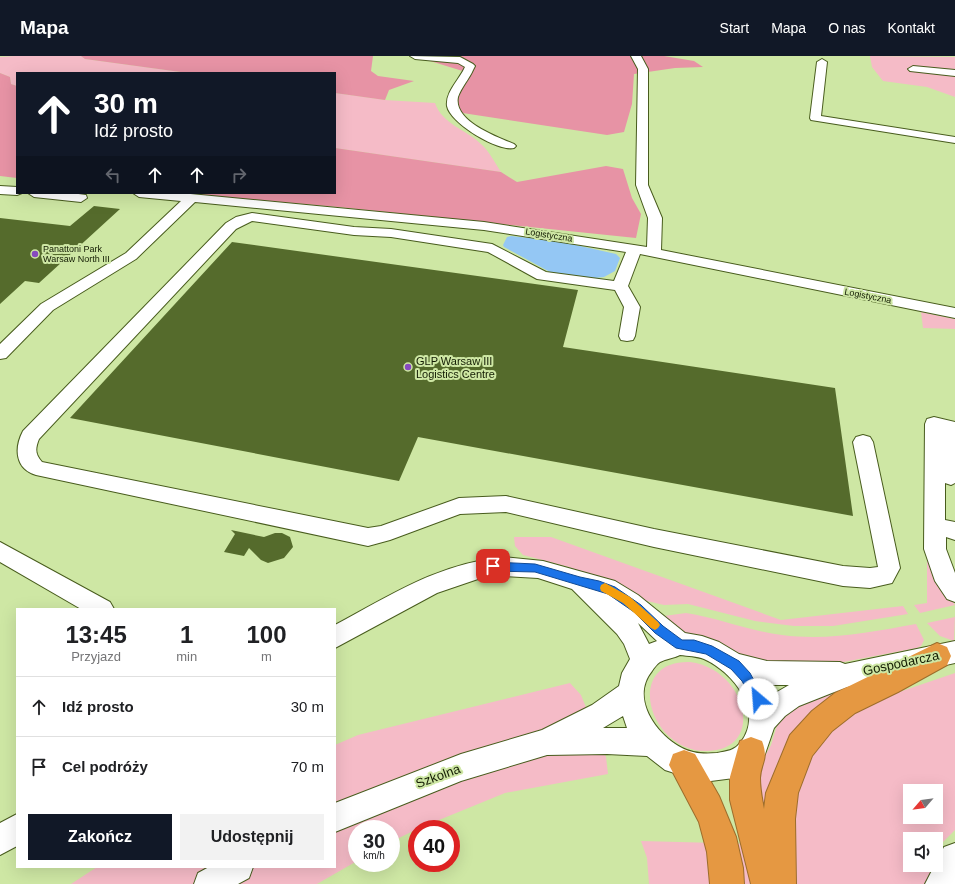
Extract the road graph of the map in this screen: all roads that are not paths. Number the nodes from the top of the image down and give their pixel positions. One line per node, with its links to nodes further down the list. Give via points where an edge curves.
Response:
1 (415, 56): 7 (street, via 460,60 470,66 452,100 453,111 458,118)
2 (636, 56): 15 (street, via 643,69 642,185 656,218)
3 (822, 62): 6 (street, via 815,118)
4 (913, 69): 5 (street)
5 (955, 73)
6 (955, 140)
7 (510, 146)
8 (0, 190): 9 (street)
9 (16, 191)
10 (43, 194): 12 (street)
11 (150, 194): 13 (street, Logistyczna)
12 (80, 198)
13 (192, 198): 14 (street, Logistyczna, via 484,226); 19 (street, via 131,256 47,307)
14 (635, 249): 15 (street, Logistyczna); 16 (street)
15 (654, 253): 17 (street, Logistyczna)
16 (620, 286): 18 (street, via 632,307); 21 (street, via 542,276 492,248 267,218 252,217 241,220 231,226 30,436 25,450 28,460 36,468 368,537 459,506 506,504 654,538 843,576 870,578 884,576 889,568)
17 (955, 313)
18 (626, 336)
19 (0, 354)
20 (953, 429): 22 (street)
21 (863, 442)
22 (947, 476): 23 (street)
23 (935, 525): 24 (street); 27 (street, via 938,562)
24 (955, 531)
25 (0, 551): 28 (street)
26 (580, 582): 29 (street, via 535,568 515,566 493,566 465,572 434,583); 30 (street, via 599,585 616,594); 32 (street, via 624,623 638,644)
27 (955, 592)
28 (100, 608)
29 (336, 636)
30 (680, 644): 32 (street, Gospodarcza, via 666,646); 33 (street, Gospodarcza, via 708,649)
31 (946, 654): 34 (street, Gospodarcza); 49 (highway, via 845,703 822,721 801,746 782,793 779,820)
32 (643, 660): 35 (street, Gospodarcza, via 632,681)
33 (735, 665): 34 (street, Gospodarcza, via 767,673); 36 (street, Gospodarcza, via 755,692 761,707)
34 (847, 675): 36 (street, Gospodarcza, via 790,697)
35 (630, 693): 37 (street, Szkolna, via 610,710); 38 (street, Gospodarcza, via 634,716)
36 (762, 722): 39 (street, Gospodarcza, via 759,739)
37 (544, 743): 38 (street, Szkolna); 41 (street, Szkolna, via 486,758)
38 (650, 743): 40 (street, Gospodarcza, via 666,756)
39 (750, 752): 40 (street, Gospodarcza, via 738,763 721,769); 48 (highway, via 745,778 746,800)
40 (684, 765): 47 (highway, via 708,802 717,825)
41 (336, 818)
42 (16, 830): 43 (street)
43 (0, 840)
44 (955, 858): 50 (street)
45 (236, 868): 46 (street)
46 (209, 884)
47 (727, 884)
48 (768, 884)
49 (779, 884)
50 (940, 884)

